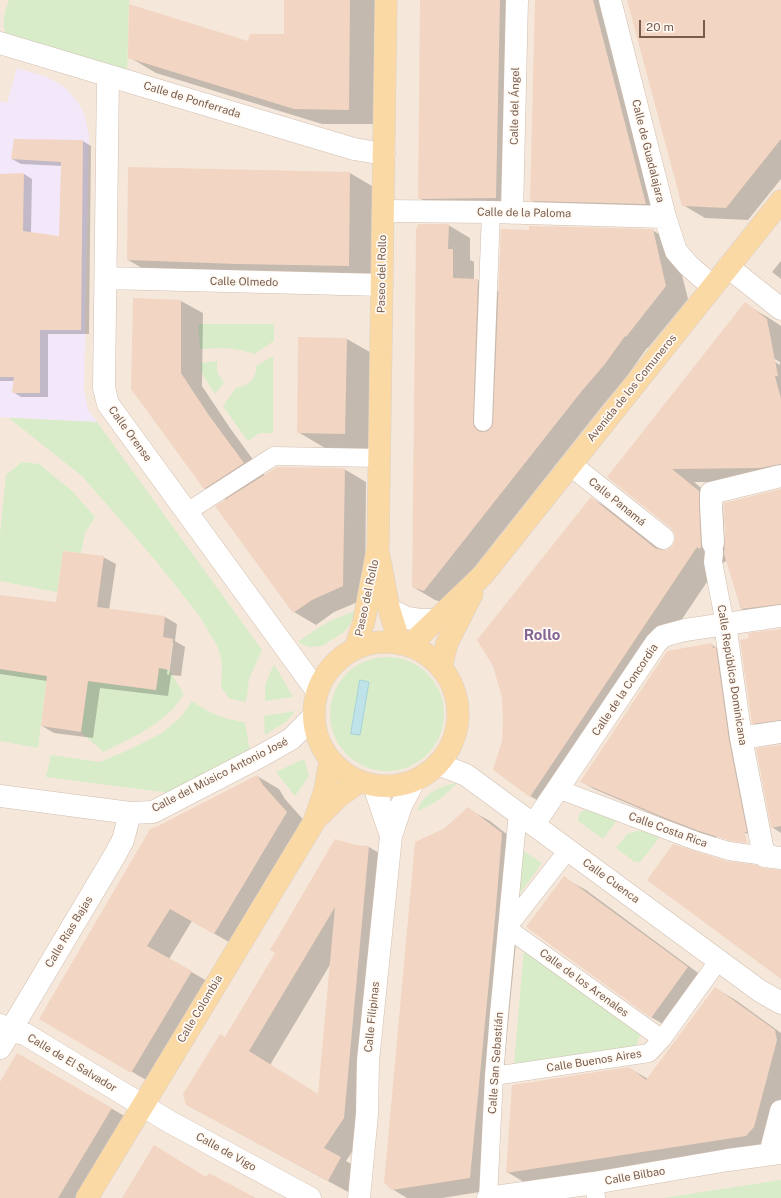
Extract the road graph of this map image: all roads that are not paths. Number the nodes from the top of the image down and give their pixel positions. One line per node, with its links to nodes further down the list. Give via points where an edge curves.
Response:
1 (386, 0): 6 (main road, Paseo del Rollo)
2 (517, 0): 10 (street, Calle del Ángel)
3 (610, 0): 11 (street, Calle de Guadalajara)
4 (0, 43): 5 (street, Calle de Ponferrada)
5 (108, 76): 6 (street, Calle de Ponferrada, via 354,149); 13 (street, Calle Orense)
6 (384, 154): 8 (main road, Paseo del Rollo)
7 (781, 201): 12 (main road, Avenida de los Comuneros)
8 (383, 211): 9 (street, Calle de la Paloma); 14 (main road, Paseo del Rollo)
9 (491, 212): 10 (street, Calle de la Paloma); 17 (street)
10 (512, 213): 11 (street, Calle de la Paloma)
11 (664, 217): 15 (street, Calle de Guadalajara, via 676,251 688,266)
12 (728, 267): 15 (main road, Avenida de los Comuneros); 16 (street)
13 (106, 278): 14 (street, Calle Olmedo); 21 (street, Calle Orense, via 104,388 108,404)
14 (382, 285): 18 (main road, Paseo del Rollo)
15 (713, 287): 19 (main road, Avenida de los Comuneros)
16 (781, 309)
17 (484, 422)
18 (379, 458): 21 (street, via 274,456); 24 (main road, Paseo del Rollo)
19 (571, 465): 22 (street, Calle Panamá); 25 (main road, Avenida de los Comuneros)
20 (781, 476): 23 (street, Calle República Dominicana, via 711,492)
21 (187, 512): 33 (street, Calle Orense)
22 (663, 538)
23 (713, 543): 29 (street, Calle República Dominicana, via 713,562)
24 (378, 547): 26 (main road, Paseo del Rollo); 31 (main road, Paseo del Rollo, via 364,621)
25 (483, 575): 28 (main road, Avenida de los Comuneros); 32 (main road, Avenida de los Comuneros, via 447,643)
26 (389, 608): 28 (street, via 407,618); 30 (main road, Paseo del Rollo)
27 (781, 616): 29 (street, Calle de la Concordia)
28 (436, 620): 30 (main road, Avenida de los Comuneros)
29 (725, 624): 36 (street, Calle República Dominicana); 41 (street, Calle de la Concordia, via 663,636)
30 (405, 645): 31 (main road, via 377,643); 32 (main road, via 427,655)
31 (355, 649): 33 (main road, via 339,659 326,674)
32 (441, 668): 38 (main road, via 452,686 457,706 456,727 450,747)
33 (317, 691): 34 (main road)
34 (313, 717): 37 (main road, via 318,740); 43 (street, Calle del Músico Antonio José, via 291,739 262,756 153,812)
35 (781, 732): 36 (street)
36 (741, 738): 48 (street, Calle República Dominicana, via 762,846)
37 (330, 761): 40 (main road, via 343,773); 45 (main road, Calle Colombia, via 325,790)
38 (438, 764): 39 (main road); 44 (street, Calle Cuenca, via 466,774)
39 (414, 781): 40 (main road, via 394,786); 46 (street, Calle Filipinas, via 401,806)
40 (366, 784): 45 (main road, Calle Colombia, via 338,797); 46 (street, Calle Filipinas)
41 (558, 789): 44 (street, Calle de la Concordia); 48 (street, Calle Costa Rica, via 696,841 729,851)
42 (0, 796): 43 (street, Calle del Músico Antonio José)
43 (130, 813): 52 (street, Calle Rías Bajas, via 123,840 115,855)
44 (526, 818): 47 (street, Calle Cuenca); 49 (street, Calle San Sebastián)
45 (315, 820): 55 (main road, Calle Colombia)
46 (391, 836): 61 (street, Calle Filipinas, via 368,1061 367,1114)
47 (568, 850): 49 (street); 50 (street, Calle Cuenca)
48 (773, 857)
49 (507, 928): 53 (street, Calle de los Arenales); 54 (street, Calle San Sebastián)
50 (719, 960): 51 (street, Calle Cuenca, via 760,991); 53 (street, Calle Buenos Aires)
51 (781, 1003)
52 (3, 1035): 55 (street, Calle de El Salvador, via 25,1034)
53 (662, 1039): 54 (street, Calle Buenos Aires, via 649,1053)
54 (494, 1076): 62 (street, Calle San Sebastián)
55 (143, 1106): 59 (main road, Calle Colombia); 60 (street, Calle de Vigo)
56 (781, 1111): 57 (street)
57 (776, 1154): 58 (street, Calle Bilbao, via 720,1161)
58 (595, 1191): 62 (street, Calle Bilbao)
59 (87, 1198)
60 (310, 1198)
61 (359, 1198)
62 (488, 1198)

